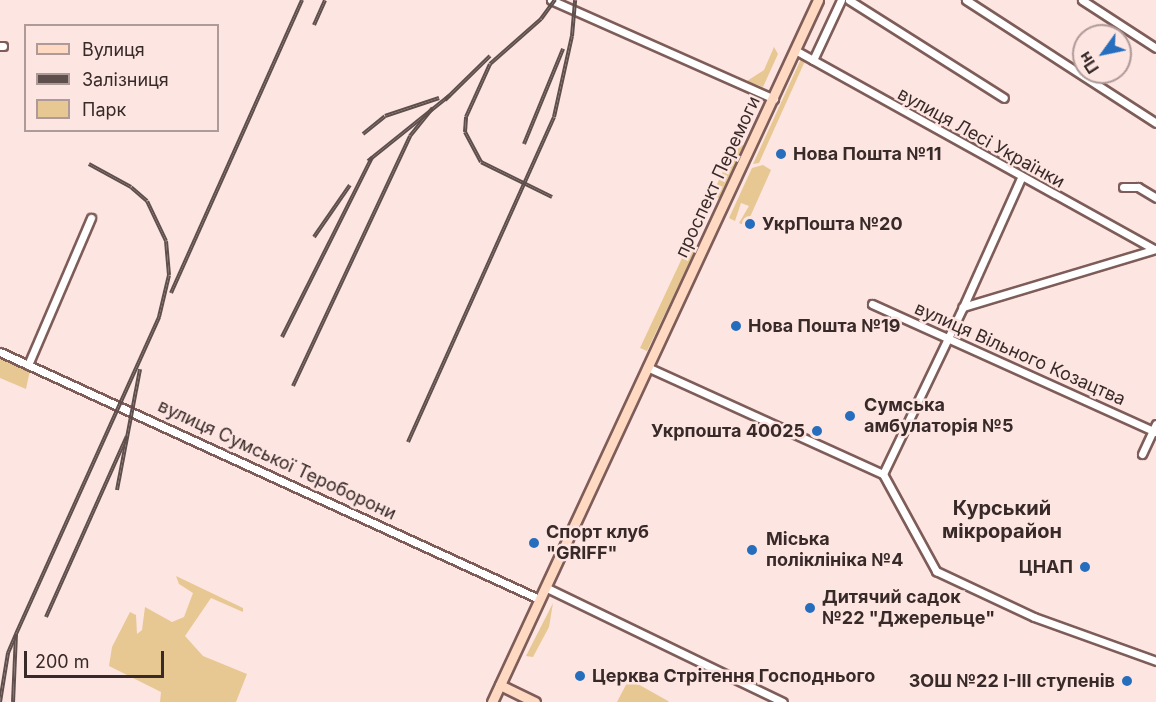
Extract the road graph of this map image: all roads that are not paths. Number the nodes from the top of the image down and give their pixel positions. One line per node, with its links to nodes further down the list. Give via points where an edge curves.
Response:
1 (551, 0): 11 (street)
2 (818, 0): 8 (main road, проспект Перемоги)
3 (841, 0): 9 (street)
4 (849, 0): 10 (street)
5 (966, 0): 12 (street)
6 (1083, 0): 7 (street)
7 (1156, 48)
8 (795, 50): 9 (street, вулиця Лесі Українки); 11 (main road, проспект Перемоги)
9 (813, 60): 13 (street, вулиця Лесі Українки)
10 (1004, 98)
11 (774, 99): 23 (main road, проспект Перемоги)
12 (1156, 123)
13 (1021, 178): 17 (street, вулиця Лесі Українки); 19 (street)
14 (1123, 187): 15 (street, via 1138,187)
15 (1156, 198)
16 (91, 218): 22 (street)
17 (1155, 249): 19 (street)
18 (872, 303): 20 (street, вулиця Вільного Козацтва)
19 (963, 307): 20 (street)
20 (948, 338): 24 (street, вулиця Вільного Козацтва); 26 (street)
21 (0, 352): 22 (street, вулиця Сумської Тероборони)
22 (28, 365): 28 (street, вулиця Сумської Тероборони)
23 (647, 367): 26 (street); 27 (main road, проспект Перемоги)
24 (1155, 429): 25 (street)
25 (1142, 454)
26 (883, 474): 29 (street, via 936,571 1034,616)
27 (545, 587): 28 (main road, проспект Перемоги); 33 (street)
28 (539, 599): 30 (main road, проспект Перемоги)
29 (1156, 661)
30 (500, 685): 31 (main road, проспект Перемоги); 32 (main road)
31 (492, 702)
32 (535, 702)
33 (783, 702)

